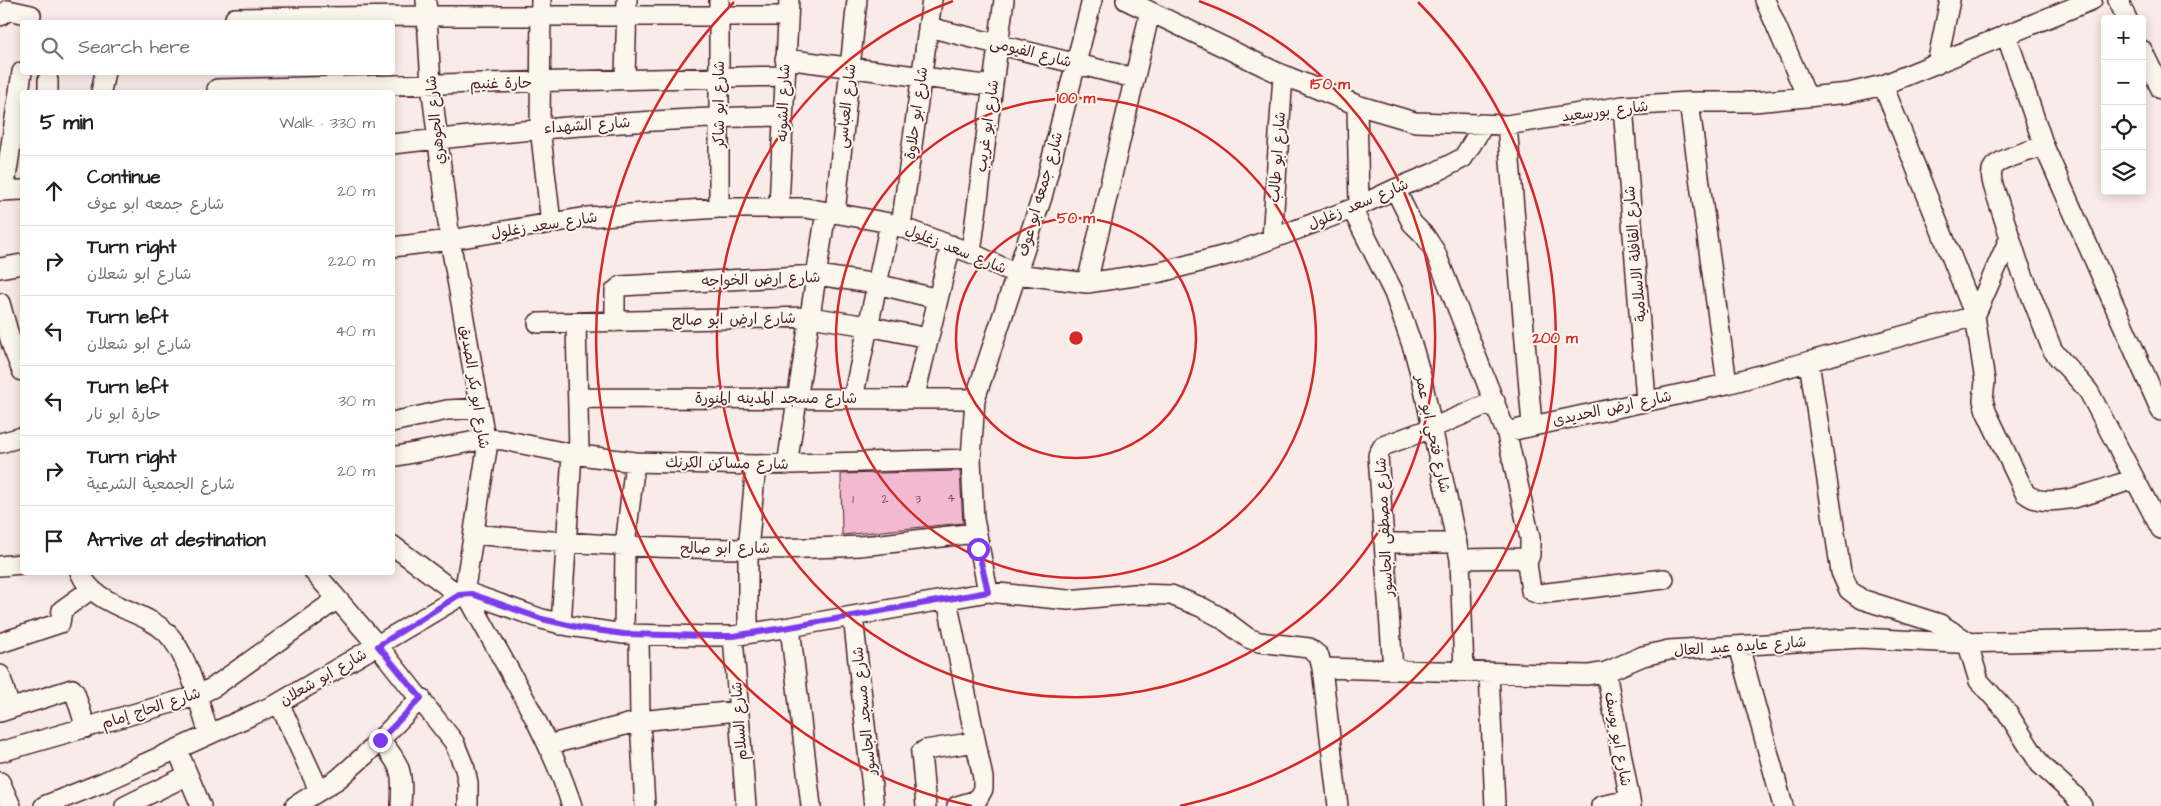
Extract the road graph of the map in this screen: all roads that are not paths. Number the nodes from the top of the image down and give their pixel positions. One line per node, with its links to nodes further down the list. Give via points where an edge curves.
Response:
1 (857, 0): 28 (street, شارع العباسى)
2 (932, 0): 21 (street, شارع ابو حلاوة)
3 (1004, 0): 23 (street, شارع ابو غريب)
4 (1092, 0): 25 (street, شارع جمعه ابو عوف)
5 (1765, 0): 47 (street)
6 (1950, 0): 26 (street)
7 (2092, 0): 22 (street, شارع بورسعيد)
8 (2118, 0): 18 (street)
9 (1137, 4): 31 (street, شارع بورسعيد); 34 (street)
10 (426, 8): 14 (street); 17 (street); 39 (street, شارع الجوهري)
11 (626, 8): 12 (street); 14 (street); 35 (street)
12 (719, 8): 13 (street); 32 (street, شارع ابو شاكر)
13 (788, 8): 27 (street, شارع الشونه)
14 (541, 9): 36 (street)
15 (32, 12): 19 (street, via 8,10)
16 (236, 13): 20 (street)
17 (337, 13): 20 (street)
18 (2125, 15)
19 (0, 16)
20 (264, 20)
21 (928, 27): 23 (street, شارع الفيومى); 33 (street, شارع ابو حلاوة)
22 (2006, 34): 26 (street, شارع بورسعيد); 58 (street)
23 (998, 44): 25 (street, شارع الفيومى); 42 (street, شارع ابو غريب)
24 (2146, 58): 43 (street)
25 (1075, 63): 34 (street, شارع الفيومى); 75 (street, شارع جمعه ابو عوف, via 1042,197)
26 (1937, 64): 41 (street, شارع بورسعيد)
27 (785, 68): 28 (street, حارة غنيم); 32 (street, حارة غنيم); 51 (street, شارع الشونه)
28 (850, 68): 33 (street, حارة غنيم); 64 (street, شارع العباسى)
29 (22, 75): 45 (street)
30 (104, 75): 46 (street)
31 (1283, 75): 49 (street, شارع بورسعيد); 68 (street, شارع ابو طالب)
32 (719, 77): 35 (street, حارة غنيم); 52 (street, شارع ابو شاكر)
33 (921, 77): 42 (street, حارة غنيم); 66 (street, شارع ابو حلاوة)
34 (1134, 78): 77 (street)
35 (625, 79): 36 (street, حارة غنيم)
36 (540, 82): 39 (street, حارة غنيم); 55 (street)
37 (263, 84): 38 (street, حارة غنيم); 40 (street, حارة غنيم)
38 (334, 84): 39 (street, حارة غنيم)
39 (430, 84): 56 (street, شارع الجوهري)
40 (218, 85)
41 (1883, 85): 47 (street, شارع بورسعيد, via 1849,93); 81 (street)
42 (992, 86): 72 (street, شارع ابو غريب)
43 (2161, 89)
44 (20, 90): 60 (street)
45 (20, 90)
46 (101, 90)
47 (1807, 97): 48 (street, شارع بورسعيد, via 1754,102)
48 (1689, 102): 50 (street, شارع بورسعيد); 91 (street)
49 (1357, 105): 54 (street, شارع بورسعيد, via 1415,122); 63 (street)
50 (1623, 106): 53 (street, شارع بورسعيد); 98 (street, شارع القافلة الاسلامية)
51 (783, 116): 52 (street, شارع الشهداء); 61 (street, شارع الشونه)
52 (719, 117): 55 (street, شارع الشهداء); 62 (street, شارع ابو شاكر)
53 (1507, 125): 54 (street, شارع بورسعيد); 102 (street)
54 (1483, 126): 59 (street, شارع سعد زغلول, via 1463,158)
55 (540, 128): 56 (street, شارع الشهداء); 65 (street)
56 (436, 139): 57 (street, شارع الشهداء); 69 (street, شارع الجوهري)
57 (395, 144)
58 (2044, 146): 67 (street, via 2000,162 1993,168 1991,177); 100 (street)
59 (1396, 188): 63 (street, شارع سعد زغلول); 97 (street, via 1412,222 1435,252)
60 (9, 191)
61 (779, 206): 62 (street, شارع سعد زغلول); 64 (street, شارع سعد زغلول)
62 (719, 208): 65 (street, شارع سعد زغلول)
63 (1356, 208): 68 (street, شارع سعد زغلول); 103 (street, شارع فتحي ابو عمر, via 1405,322)
64 (831, 212): 66 (street, شارع سعد زغلول); 76 (street, شارع العباسى)
65 (551, 223): 69 (street, شارع سعد زغلول)
66 (896, 224): 70 (street, شارع سعد زغلول); 78 (street)
67 (2010, 237): 81 (street); 114 (street, via 2052,349 2089,392)
68 (1272, 239): 77 (street, شارع سعد زغلول, via 1161,272)
69 (450, 240): 71 (street, شارع سعد زغلول); 99 (street, شارع ابو بكر الصديق)
70 (951, 245): 72 (street, شارع سعد زغلول); 79 (street)
71 (395, 246)
72 (971, 252): 75 (street, شارع سعد زغلول)
73 (20, 264): 74 (street)
74 (0, 268)
75 (1017, 274): 77 (street, شارع سعد زغلول); 96 (street, شارع جمعه ابو عوف)
76 (817, 275): 78 (street, شارع ارض الخواجه); 82 (street, شارع العباسى); 83 (street, شارع ارض الخواجه, via 621,286 615,291)
77 (1087, 283)
78 (877, 284): 79 (street, شارع ارض الخواجه); 86 (street)
79 (938, 299): 88 (street)
80 (0, 303): 87 (street)
81 (1974, 316): 89 (street, شارع ارض الحديدى); 114 (street, via 1985,381 1986,411 2025,493 2042,501 2063,500)
82 (810, 317): 83 (street, شارع ارض ابو صالح); 86 (street, شارع ارض ابو صالح); 93 (street, شارع العباسى)
83 (615, 322): 84 (street, شارع ارض ابو صالح)
84 (576, 323): 85 (street, شارع ارض ابو صالح); 92 (street)
85 (538, 324)
86 (868, 326): 88 (street, شارع ارض ابو صالح); 94 (street)
87 (4, 331): 90 (street)
88 (928, 338): 95 (street)
89 (1809, 362): 91 (street, شارع ارض الحديدى); 141 (street, via 1841,572 1848,590 1861,599 1940,624)
90 (20, 367)
91 (1727, 384): 98 (street, شارع ارض الحديدى)
92 (578, 398): 93 (street, شارع مسجد المدينه المنورة); 108 (street)
93 (797, 398): 94 (street, شارع مسجد المدينه المنورة); 113 (street, شارع العباسى)
94 (853, 398): 95 (street, شارع مسجد المدينه المنورة)
95 (914, 399): 96 (street, شارع مسجد المدينه المنورة)
96 (975, 400): 110 (street, شارع جمعه ابو عوف)
97 (1495, 401): 103 (street, شارع مصطفى الجاسور); 104 (street)
98 (1646, 401): 102 (street, شارع ارض الحديدى)
99 (480, 408): 101 (street, via 447,410); 106 (street, شارع ابو بكر الصديق)
100 (2161, 411)
101 (395, 421)
102 (1532, 425): 104 (street, شارع ارض الحديدى)
103 (1432, 428): 119 (street, شارع مصطفى الجاسور, via 1383,446 1380,450); 123 (street, شارع فتحي ابو عمر)
104 (1506, 430): 124 (street, via 1530,538)
105 (20, 438): 107 (street)
106 (486, 439): 108 (street, شارع مساكن الكرنك); 109 (street, شارع مساكن الكرنك); 117 (street, شارع ابو بكر الصديق, via 487,458)
107 (0, 443)
108 (575, 454): 111 (street, شارع مساكن الكرنك); 118 (street)
109 (395, 456)
110 (971, 459): 113 (street, شارع مساكن الكرنك); 116 (street, شارع جمعه ابو عوف)
111 (635, 462): 112 (street, شارع مساكن الكرنك); 120 (street)
112 (756, 465): 113 (street, شارع مساكن الكرنك); 122 (street, شارع السلام)
113 (787, 465)
114 (2134, 480): 115 (street)
115 (2161, 529)
116 (976, 533): 122 (street, شارع ابو صالح, via 861,546); 131 (street, شارع جمعه ابو عوف)
117 (474, 534): 118 (street, شارع ابو صالح); 132 (street, شارع ابو بكر الصديق)
118 (567, 544): 120 (street, شارع ابو صالح); 136 (street)
119 (1384, 544): 123 (street); 146 (street, شارع مصطفى الجاسور)
120 (625, 546): 122 (street, شارع ابو صالح); 139 (street)
121 (395, 547): 132 (street)
122 (748, 550): 138 (street, شارع السلام)
123 (1459, 551): 124 (street, via 1518,558); 147 (street, شارع فتحي ابو عمر)
124 (1527, 563): 129 (street, via 1531,591 1539,594)
125 (20, 564): 126 (street)
126 (0, 566)
127 (82, 575): 130 (street)
128 (317, 575): 133 (street)
129 (1664, 579)
130 (90, 590): 142 (street, via 62,610 60,623); 151 (street, via 142,616 166,633 184,657)
131 (988, 592): 134 (street); 145 (street, via 1068,600 1134,594 1171,595 1220,617 1248,638 1309,648 1318,656)
132 (463, 594): 136 (street, via 476,595); 143 (street, شارع ابو شعلان); 161 (street)
133 (337, 599): 143 (street); 151 (street, شارع الحاج إمام, via 214,687)
134 (947, 600): 135 (street); 160 (street)
135 (853, 616): 137 (street); 179 (street, شارع مسجد الجاسور)
136 (561, 624): 139 (street)
137 (790, 627): 138 (street); 178 (street)
138 (741, 634): 139 (street); 155 (street, شارع السلام)
139 (632, 635): 156 (street)
140 (2161, 638): 141 (street, شارع عايده عبد العال)
141 (1967, 641): 144 (street, شارع عايده عبد العال, via 1861,638); 186 (street, via 1979,681 2007,712 2040,764)
142 (0, 644)
143 (378, 646): 152 (street); 153 (street, شارع ابو شعلان)
144 (1739, 646): 148 (street, شارع عايده عبد العال, via 1656,652); 185 (street)
145 (1322, 668): 146 (street, شارع عايده عبد العال); 182 (street)
146 (1393, 670): 147 (street, شارع عايده عبد العال)
147 (1464, 672): 149 (street, شارع عايده عبد العال)
148 (1606, 672): 149 (street, شارع عايده عبد العال, via 1588,675); 167 (street, شارع ابو يوسف)
149 (1489, 673): 183 (street)
150 (0, 676): 154 (street)
151 (196, 696): 157 (street, شارع الحاج إمام); 158 (street)
152 (421, 698): 159 (street); 174 (street, via 460,755 468,783)
153 (279, 703): 158 (street, شارع ابو شعلان); 166 (street)
154 (5, 710): 157 (street, via 72,688)
155 (737, 711): 156 (street); 177 (street, شارع السلام)
156 (640, 721): 161 (street); 176 (street)
157 (86, 728): 163 (street, شارع الحاج إمام)
158 (209, 734): 162 (street, شارع ابو شعلان)
159 (380, 740): 166 (street, via 338,779); 173 (street, via 398,762)
160 (975, 742): 180 (street, via 921,753); 181 (street, via 983,778 982,789 977,800)
161 (548, 745): 175 (street)
162 (177, 749): 164 (street); 170 (street, شارع ابو شعلان)
163 (0, 752)
164 (188, 775): 168 (street); 171 (street)
165 (0, 782): 169 (street)
166 (319, 790): 172 (street)
167 (1630, 803): 184 (street)
168 (196, 804)
169 (11, 806)
170 (44, 806)
171 (125, 806)
172 (295, 806)
173 (402, 806)
174 (468, 806)
175 (572, 806)
176 (645, 806)
177 (746, 806)
178 (811, 806)
179 (874, 806)
180 (926, 806)
181 (957, 806)
182 (1338, 806)
183 (1495, 806)
184 (1601, 806)
185 (1783, 806)
186 (2082, 806)

